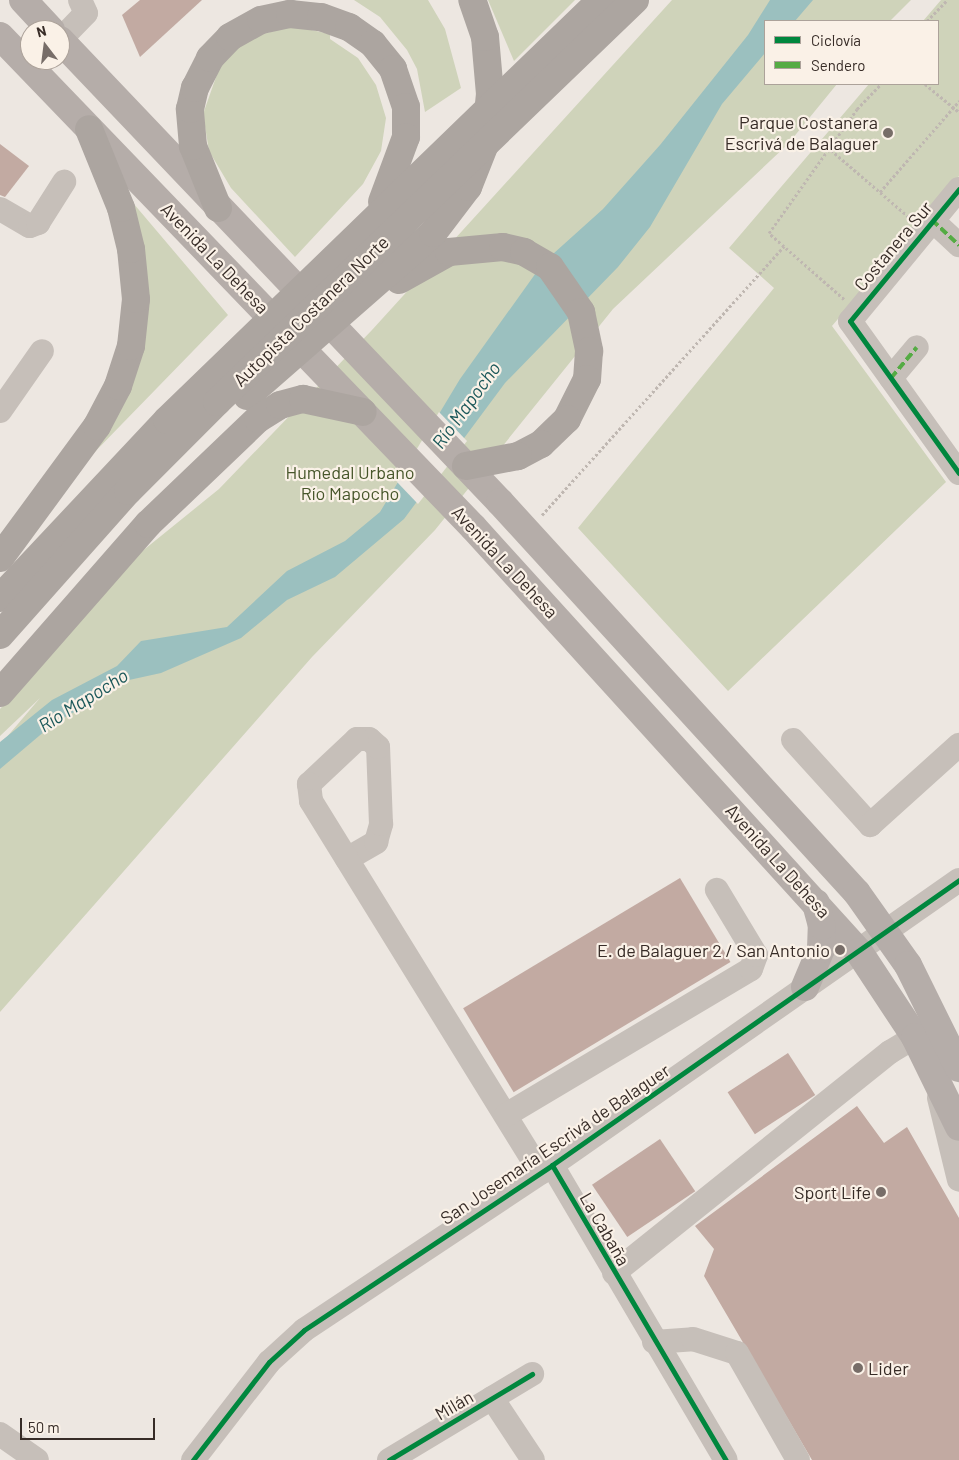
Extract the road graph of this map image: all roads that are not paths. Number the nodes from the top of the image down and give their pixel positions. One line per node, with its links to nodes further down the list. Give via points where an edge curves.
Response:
1 (80, 0): 7 (street, via 86,13)
2 (472, 0): 17 (highway, via 489,58 490,112 480,158)
3 (600, 0): 15 (highway, Autopista Costanera Norte)
4 (636, 0): 26 (highway, Autopista Costanera Norte)
5 (26, 2): 6 (main road)
6 (42, 20)
7 (70, 30)
8 (0, 36): 10 (main road, Avenida La Dehesa)
9 (70, 51): 13 (main road, Avenida La Dehesa)
10 (89, 129): 23 (main road, Avenida La Dehesa); 27 (highway, via 121,208 131,249 136,306 131,346 118,386 96,426)
11 (64, 182): 14 (street, via 38,222 30,226)
12 (959, 189): 16 (street, Costanera Sur)
13 (218, 208): 15 (highway, via 200,170 191,132 190,109 199,76 216,50 238,31 270,17 301,14 330,19 357,32 380,51 399,81 406,107 404,149); 24 (main road, Avenida La Dehesa)
14 (0, 209)
15 (374, 216): 28 (highway, Autopista Costanera Norte, via 136,451)
16 (928, 225): 18 (street); 21 (street, Costanera Sur, via 854,316)
17 (441, 243): 24 (highway, via 513,249 542,261 565,282 581,312 588,337 588,373 579,402 541,444 506,461); 26 (highway, via 407,275 266,380)
18 (959, 245)
19 (917, 347): 21 (street)
20 (42, 351): 22 (street)
21 (891, 378): 25 (street)
22 (0, 411)
23 (363, 412): 30 (highway, via 314,399 280,405 258,419 181,491); 36 (main road, Avenida La Dehesa)
24 (466, 466): 37 (main road, Avenida La Dehesa)
25 (959, 473)
26 (128, 491): 29 (highway, Autopista Costanera Norte)
27 (0, 558)
28 (0, 598)
29 (0, 636)
30 (0, 694)
31 (793, 740): 32 (street, via 870,825)
32 (955, 756)
33 (347, 859): 33 (street, La Cabaña, via 311,801 309,784 358,739 369,739 378,747 381,824 376,842); 42 (street, La Cabaña)
34 (959, 880): 37 (street, San Josemaría Escrivá de Balaguer)
35 (717, 890): 42 (street, via 756,955 751,968)
36 (816, 903): 38 (main road, Avenida La Dehesa); 39 (main road, via 822,943)
37 (888, 933): 38 (street, San Josemaría Escrivá de Balaguer); 41 (main road, Avenida La Dehesa)
38 (859, 952): 39 (street, San Josemaría Escrivá de Balaguer); 40 (main road, Avenida La Dehesa)
39 (805, 987): 44 (street, San Josemaría Escrivá de Balaguer)
40 (915, 1037): 41 (main road, Avenida La Dehesa); 46 (street, via 890,1052)
41 (952, 1067): 43 (main road, Avenida La Dehesa); 45 (street)
42 (506, 1115): 44 (street, La Cabaña)
43 (959, 1127)
44 (546, 1169): 46 (street, La Cabaña); 52 (street, San Josemaría Escrivá de Balaguer, via 284,1346)
45 (959, 1180)
46 (614, 1273): 47 (street, La Cabaña)
47 (654, 1342): 55 (street, La Cabaña); 56 (street, via 693,1339 737,1353)
48 (532, 1374): 49 (street, Milán)
49 (492, 1398): 53 (street, Milán); 54 (street)
50 (0, 1434): 51 (street)
51 (37, 1460)
52 (193, 1460)
53 (389, 1460)
54 (533, 1460)
55 (726, 1460)
56 (798, 1460)

